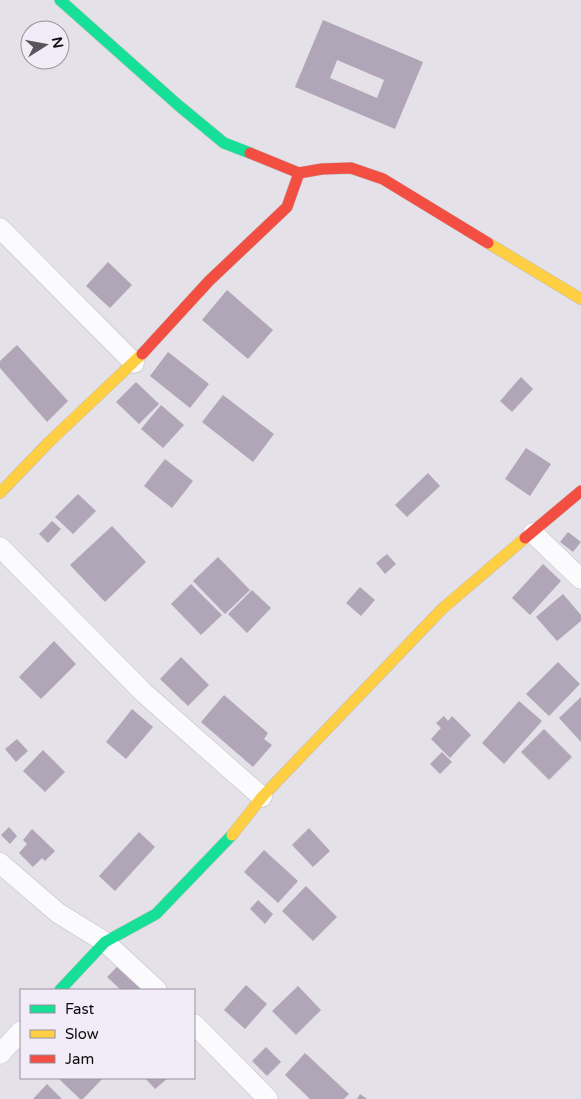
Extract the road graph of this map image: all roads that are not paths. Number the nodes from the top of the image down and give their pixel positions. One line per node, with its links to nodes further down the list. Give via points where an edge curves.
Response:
1 (60, 0): 2 (street, via 224,143)
2 (298, 173): 4 (street, via 351,168 384,179); 5 (street, via 287,207 209,281)
3 (0, 228): 5 (street)
4 (581, 298)
5 (134, 363): 7 (street)
6 (581, 491): 8 (street)
7 (0, 493)
8 (533, 533): 10 (street); 11 (street, via 442,609)
9 (0, 547): 11 (street, via 144,693)
10 (581, 579)
11 (262, 797): 13 (street, via 230,838 156,914)
12 (0, 863): 13 (street, via 58,913)
13 (105, 942): 14 (street); 15 (street)
14 (61, 989)
15 (156, 989)
16 (195, 1025): 19 (street)
17 (20, 1032): 18 (street)
18 (0, 1054)
19 (268, 1099)

